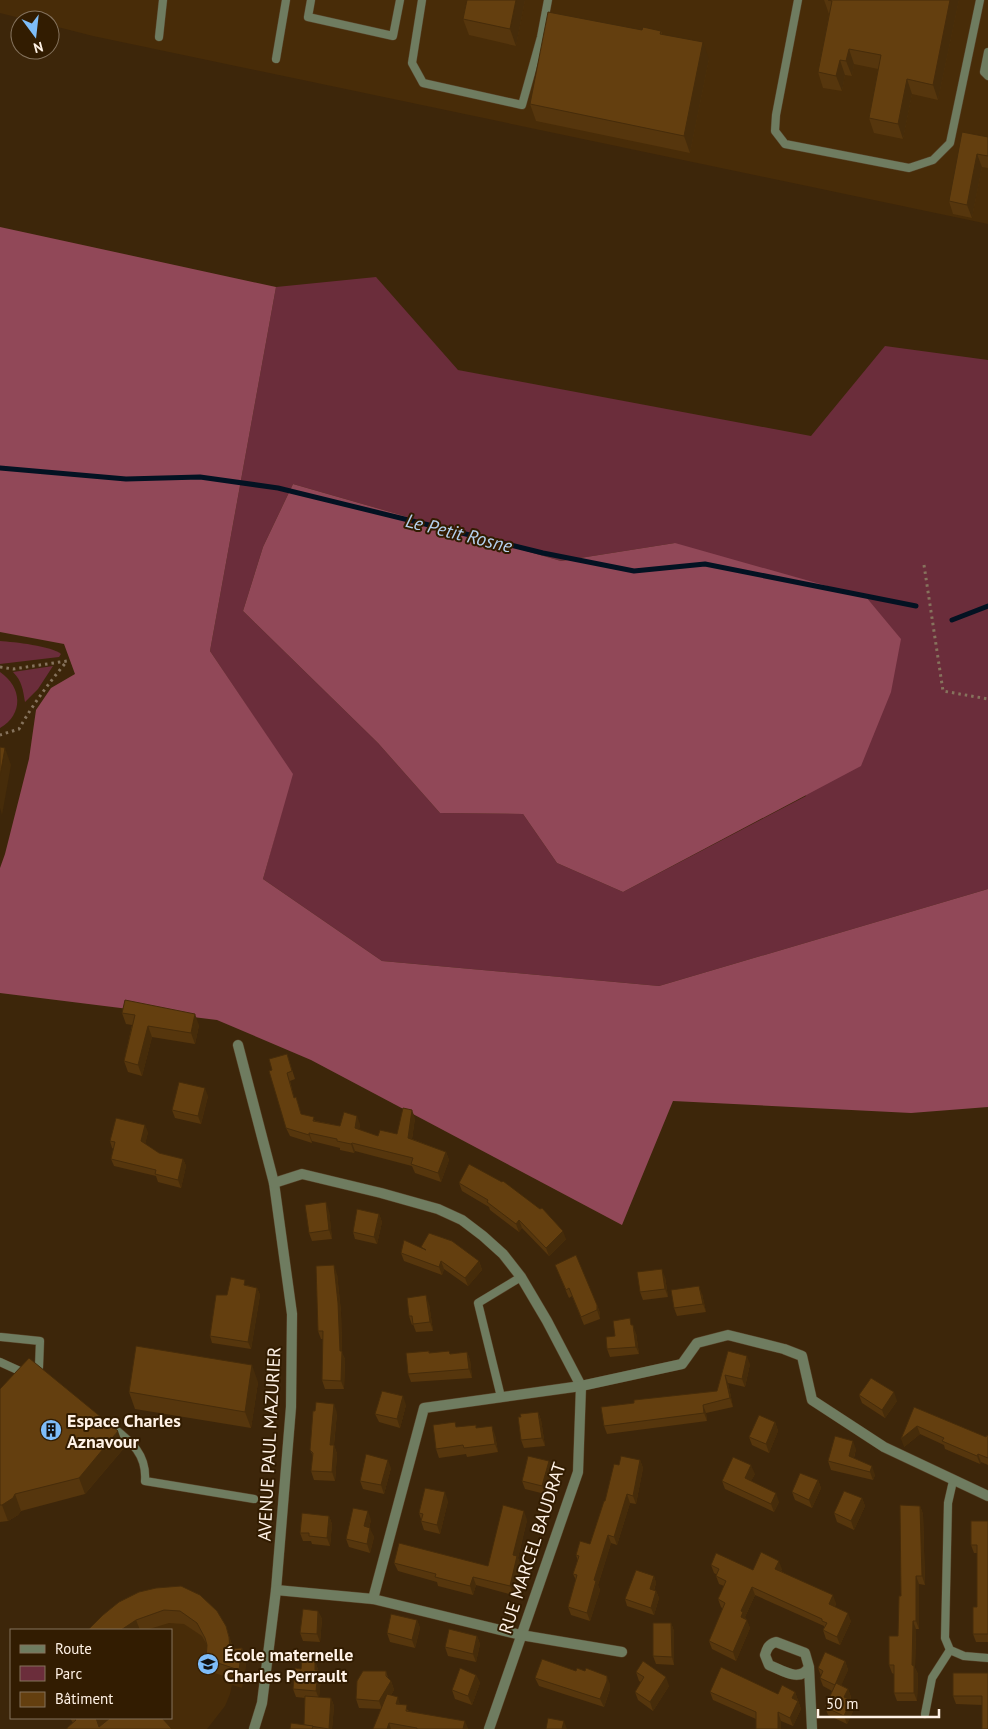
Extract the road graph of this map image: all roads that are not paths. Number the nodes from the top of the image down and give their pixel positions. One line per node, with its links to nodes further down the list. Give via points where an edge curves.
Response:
1 (163, 0): 9 (lane)
2 (286, 0): 11 (lane)
3 (311, 0): 4 (lane, via 308,17 393,36)
4 (400, 0)
5 (422, 0): 6 (lane, via 412,63 424,83 522,105)
6 (548, 0)
7 (798, 0): 8 (lane, via 775,131 785,144 909,168 933,160 950,143)
8 (980, 0)
9 (159, 36)
10 (988, 52): 12 (lane, via 984,72)
11 (276, 59)
12 (988, 76)
13 (238, 1045): 14 (street, AVENUE PAUL MAZURIER)
14 (274, 1183): 15 (street, RUE MARCEL BAUDRAT, via 302,1174 438,1209 462,1220 483,1236); 28 (street, AVENUE PAUL MAZURIER, via 292,1314 291,1407)
15 (521, 1277): 22 (street, RUE MARCEL BAUDRAT); 23 (lane, via 478,1303)
16 (1, 1337): 18 (lane, via 40,1341)
17 (0, 1362): 19 (lane)
18 (38, 1367): 19 (lane); 20 (lane)
19 (22, 1372): 21 (lane)
20 (46, 1374)
21 (16, 1380)
22 (580, 1386): 23 (street); 25 (street, via 682,1364 697,1343 728,1335 737,1337 802,1356 812,1400 884,1447); 30 (street, RUE MARCEL BAUDRAT, via 578,1472)
23 (501, 1397): 29 (street, via 424,1408)
24 (100, 1417): 27 (lane, via 140,1452 146,1472 145,1481)
25 (954, 1481): 26 (street); 31 (lane, via 947,1512 945,1638)
26 (988, 1496)
27 (254, 1499)
28 (276, 1590): 29 (street); 36 (street, AVENUE PAUL MAZURIER, via 262,1703)
29 (373, 1599): 30 (street)
30 (521, 1635): 32 (street); 37 (street, RUE MARCEL BAUDRAT)
31 (950, 1650): 33 (lane, via 964,1656); 35 (lane, via 932,1678)
32 (622, 1652)
33 (988, 1658)
34 (809, 1667): 38 (street)
35 (925, 1714)
36 (254, 1729)
37 (489, 1729)
38 (812, 1729)

